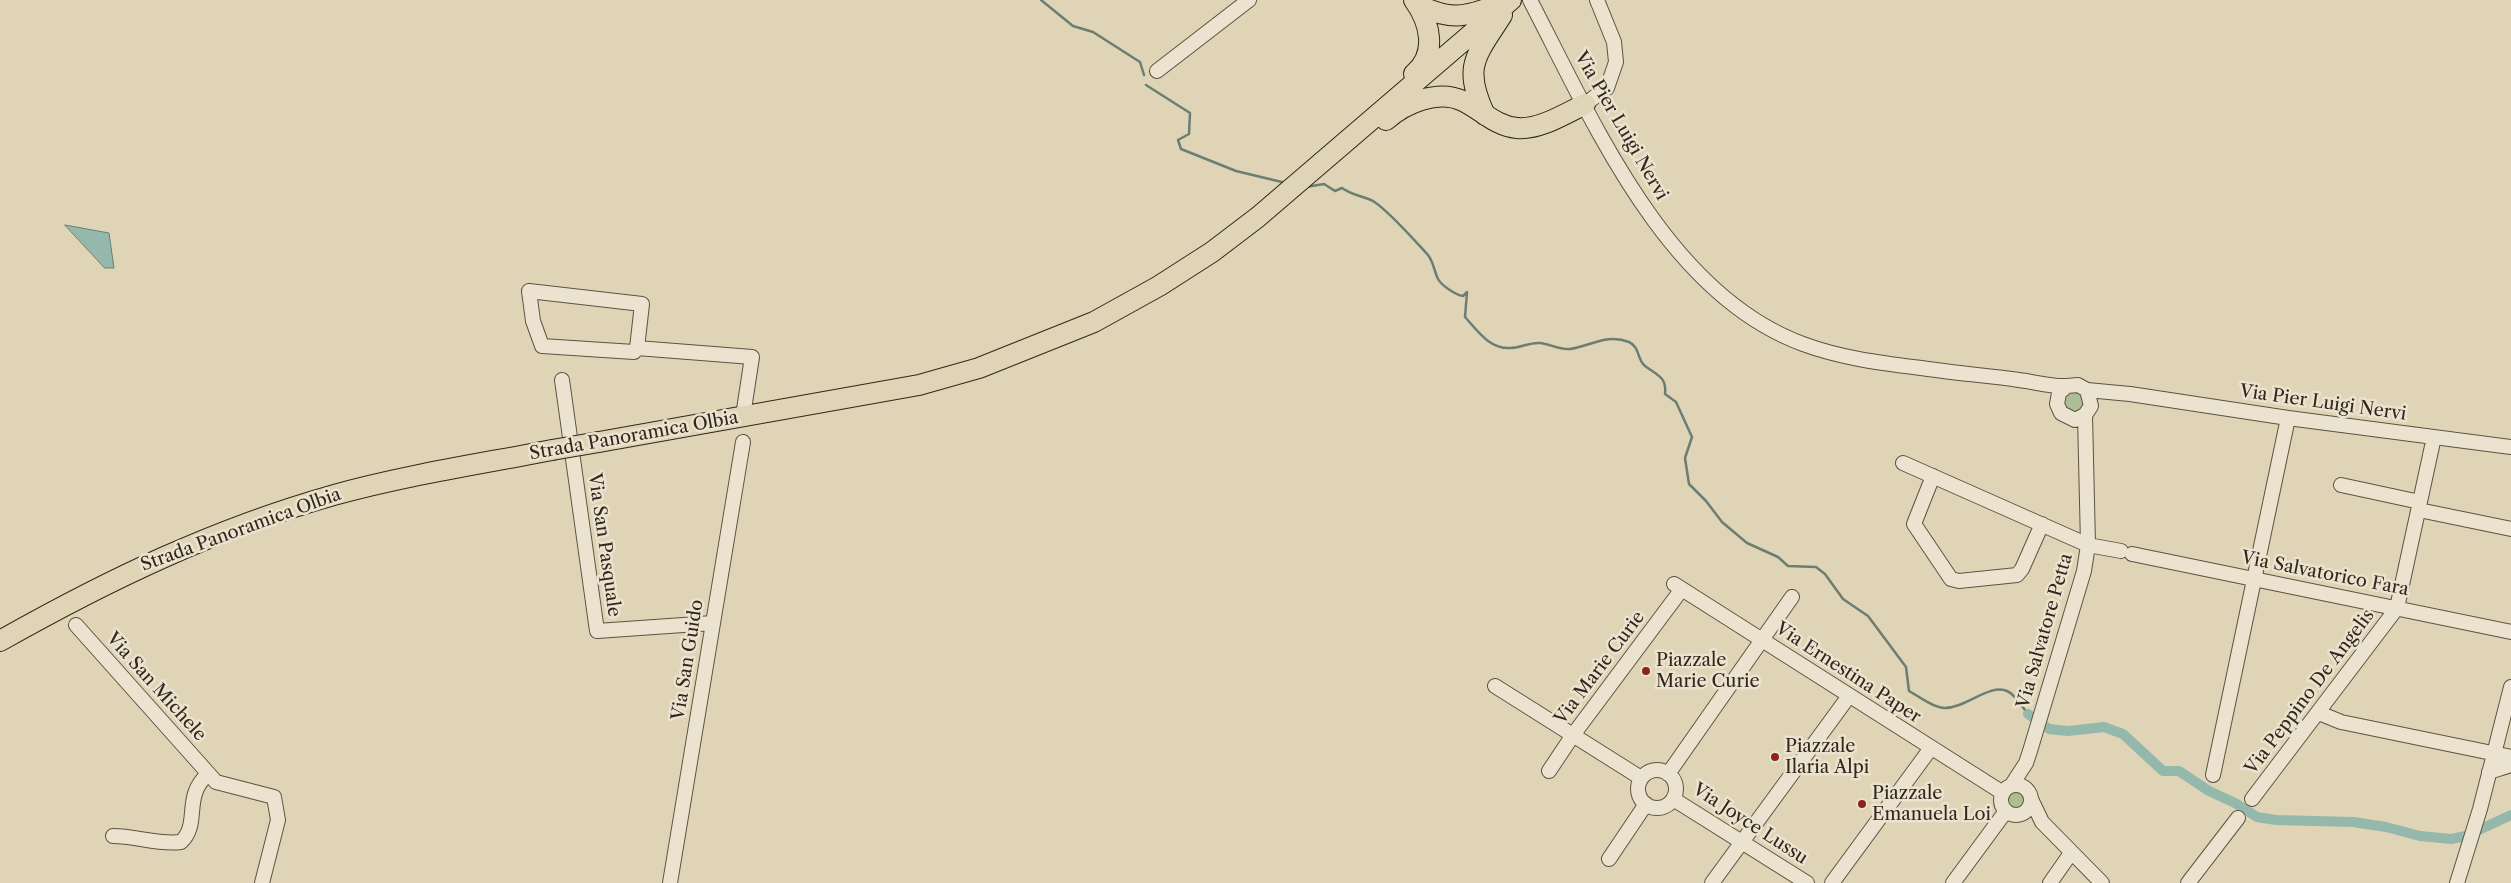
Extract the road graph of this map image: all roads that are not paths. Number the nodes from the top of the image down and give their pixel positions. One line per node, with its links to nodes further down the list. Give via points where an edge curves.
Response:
1 (1249, 0): 6 (street)
2 (1511, 0): 5 (highway, via 1456,17 1438,15); 8 (highway, via 1476,56 1472,75 1474,92); 9 (highway)
3 (1530, 0): 7 (street, Via Pier Luigi Nervi)
4 (1597, 0): 7 (street, via 1614,42 1616,62 1607,88)
5 (1416, 2): 9 (highway, via 1430,31 1429,49 1420,69 1368,112)
6 (1157, 71)
7 (1585, 104): 8 (highway, via 1559,117 1524,127 1501,125); 13 (street, Via Pier Luigi Nervi, via 1639,202 1684,258 1720,295 1754,320 1802,344 1850,358)
8 (1485, 115): 10 (highway, via 1462,100 1442,95 1416,101 1390,116 1358,145)
9 (1357, 132): 10 (highway)
10 (1338, 148): 17 (highway, Strada Panoramica Olbia, via 1212,252 1094,322 979,368 919,385)
11 (637, 348): 11 (street, via 642,304 529,291 533,321 542,346 634,352); 17 (street, via 752,357)
12 (562, 380): 34 (street, Via San Pasquale, via 597,631)
13 (2019, 380): 14 (street, Via Pier Luigi Nervi, via 2052,387); 16 (street, Via Pier Luigi Nervi, via 2036,387)
14 (2067, 386): 15 (street, via 2078,385); 16 (street, via 2059,393)
15 (2089, 395): 18 (street, via 2089,411); 19 (street, Via Pier Luigi Nervi, via 2130,394)
16 (2057, 404): 18 (street, via 2061,413)
17 (743, 416): 38 (highway, Strada Panoramica Olbia, bridge, via 404,477 334,495 201,541 136,568)
18 (2080, 418): 29 (street, Via Salvatore Petta)
19 (2288, 418): 20 (street, Via Pier Luigi Nervi); 30 (street)
20 (2434, 436): 22 (street, Via Pier Luigi Nervi); 26 (street)
21 (743, 442): 34 (street, Via San Guido)
22 (2511, 447)
23 (1903, 463): 24 (street, Via Salvatorico Fara)
24 (1933, 476): 27 (street, Via Salvatorico Fara); 27 (street, via 1914,524 1951,579 1959,582 2017,575)
25 (2341, 485): 26 (street)
26 (2420, 506): 28 (street); 33 (street)
27 (2042, 524): 29 (street, Via Salvatorico Fara)
28 (2511, 529)
29 (2088, 544): 30 (street, Via Salvatorico Fara); 45 (street, Via Salvatore Petta, via 2084,571)
30 (2253, 579): 33 (street, Via Salvatorico Fara); 53 (street)
31 (1678, 586): 37 (street, Via Ernestina Paper); 43 (street, Via Marie Curie)
32 (1792, 597): 37 (street)
33 (2397, 608): 36 (street, Via Salvatorico Fara); 42 (street, Via Peppino De Angelis)
34 (712, 623): 68 (street, Via San Guido)
35 (76, 625): 51 (street, Via San Michele)
36 (2511, 632)
37 (1763, 640): 41 (street, Via Ernestina Paper); 52 (street)
38 (0, 641)
39 (1495, 686): 43 (street)
40 (2511, 687): 46 (street)
41 (1849, 696): 44 (street, Via Ernestina Paper); 64 (street)
42 (2319, 713): 46 (street, via 2341,722); 58 (street, Via Peppino De Angelis)
43 (1573, 736): 49 (street, Via Marie Curie); 54 (street)
44 (1931, 748): 55 (street, Via Ernestina Paper); 71 (street)
45 (2030, 751): 55 (street, Via Salvatore Petta, via 2026,763); 57 (street, Via Salvatore Petta)
46 (2493, 754): 47 (street); 50 (street)
47 (2511, 757)
48 (2511, 765): 50 (street)
49 (1549, 771)
50 (2489, 772): 76 (street)
51 (208, 774): 63 (street, via 193,794 189,829 181,842); 67 (street, Via San Michele, via 216,782 274,796 278,820)
52 (1668, 774): 54 (street, via 1653,771); 56 (street, via 1675,787)
53 (2213, 774)
54 (1641, 778): 59 (street, via 1639,794)
55 (2007, 790): 57 (street, via 2020,785); 60 (street, via 2001,801)
56 (1674, 796): 59 (street, via 1668,804 1660,807); 64 (street, Via Joyce Lussu, via 1678,802)
57 (2030, 796): 60 (street, via 2028,809); 62 (street, Via Salvatore Petta)
58 (2252, 799)
59 (1646, 804): 66 (street)
60 (2013, 813): 62 (street, Via Salvatore Petta, via 2034,816); 72 (street)
61 (2238, 818): 75 (street)
62 (2042, 822): 65 (street, Via Salvatore Petta)
63 (114, 836)
64 (1741, 842): 69 (street); 70 (street, Via Joyce Lussu)
65 (2070, 853): 73 (street); 74 (street, Via Salvatore Petta)
66 (1609, 859)
67 (262, 883)
68 (670, 883)
69 (1712, 883)
70 (1806, 883)
71 (1832, 883)
72 (1953, 883)
73 (2050, 883)
74 (2102, 883)
75 (2188, 883)
76 (2457, 883)

